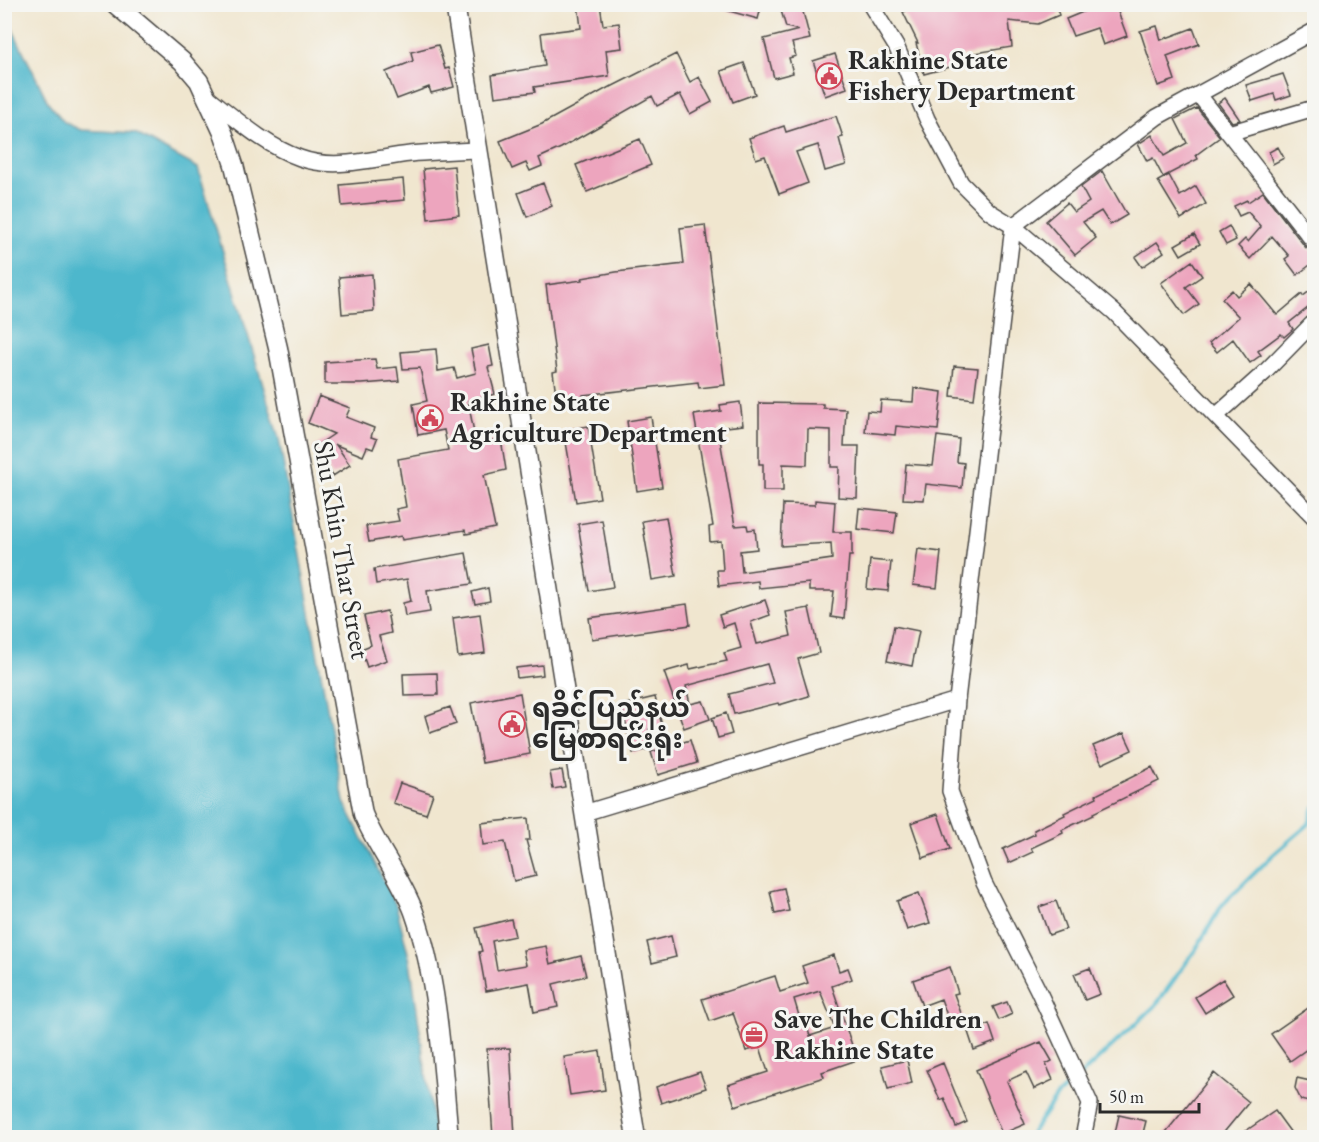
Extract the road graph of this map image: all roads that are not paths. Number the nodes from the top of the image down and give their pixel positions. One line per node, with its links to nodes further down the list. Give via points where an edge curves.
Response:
1 (115, 4): 6 (street, Shu Khin Thar Street, via 182,61)
2 (455, 4): 9 (street)
3 (870, 4): 10 (street, via 897,48 927,119 961,183 990,212)
4 (1314, 31): 5 (street)
5 (1199, 94): 8 (street); 10 (street, via 1157,117)
6 (208, 97): 9 (street, via 269,142 315,163); 17 (street, Shu Khin Thar Street, via 239,182 278,348 363,814 405,891 422,938 442,1053)
7 (1314, 108): 8 (street)
8 (1228, 133): 11 (street)
9 (479, 150): 16 (street)
10 (1013, 226): 13 (street, via 1114,312); 15 (street)
11 (1314, 242)
12 (1314, 322): 13 (street)
13 (1216, 416): 14 (street)
14 (1314, 517)
15 (957, 700): 16 (street); 19 (street, via 950,791 984,883 1090,1103)
16 (584, 813): 18 (street)
17 (449, 1137)
18 (636, 1137)
19 (1083, 1137)

